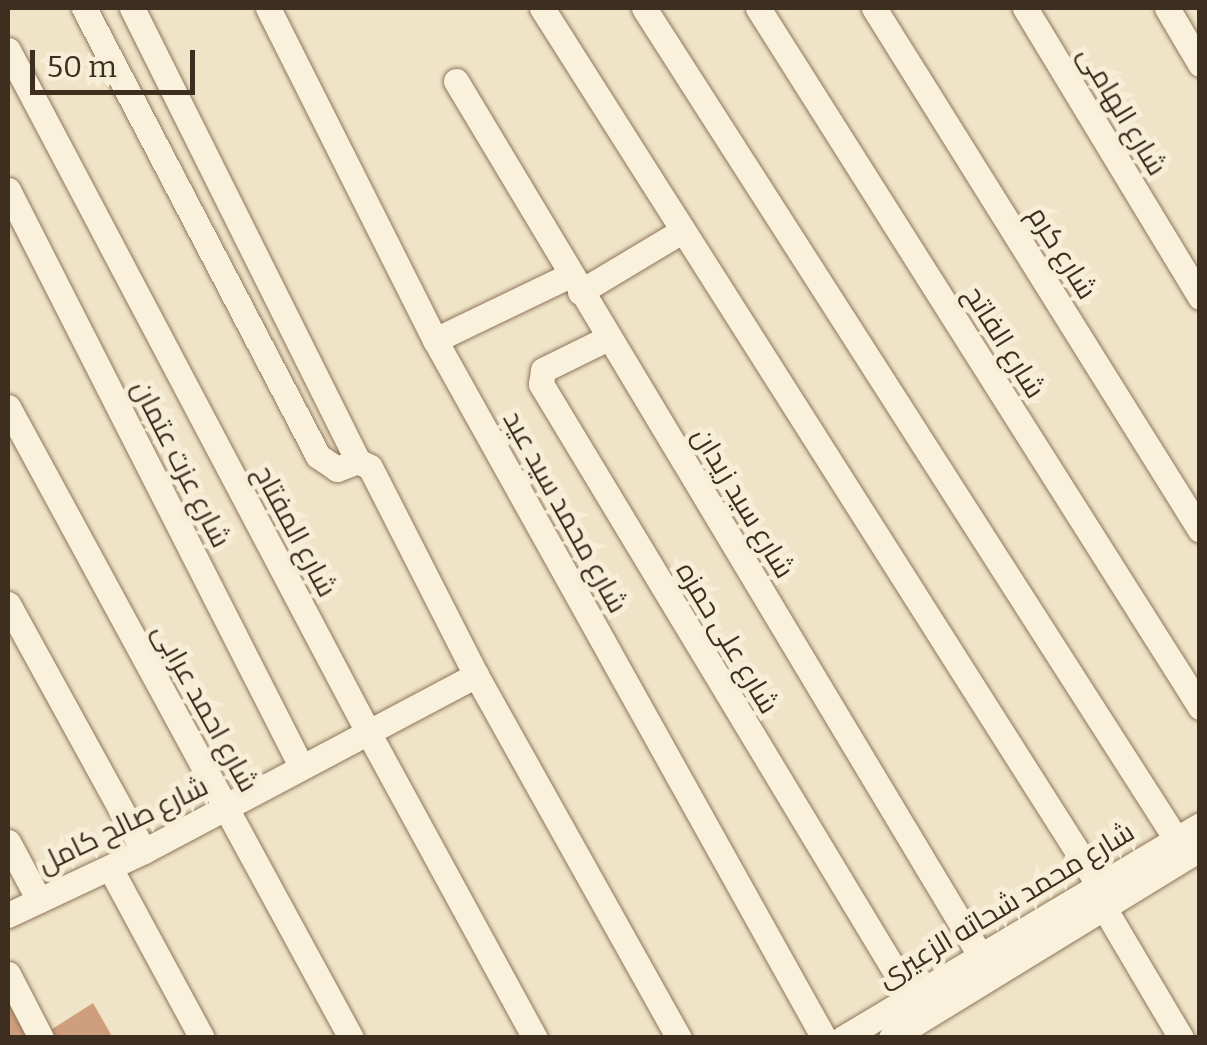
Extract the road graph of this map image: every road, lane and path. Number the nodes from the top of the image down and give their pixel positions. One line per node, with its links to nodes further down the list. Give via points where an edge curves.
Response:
1 (84, 8): 20 (street, via 318,456 329,468)
2 (132, 8): 20 (street)
3 (268, 8): 18 (street, شارع محمد سيد عيد)
4 (542, 8): 14 (street)
5 (644, 8): 30 (street)
6 (758, 8): 24 (street, شارع الفاتح)
7 (874, 8): 21 (street, شارع كرم)
8 (1024, 8): 16 (street, شارع الهامى)
9 (1167, 8): 11 (street)
10 (8, 50): 25 (street, شارع المفتاح)
11 (1200, 64)
12 (456, 81): 15 (street, شارع سيد زيدان)
13 (8, 190): 26 (street, شارع عزت عتمان)
14 (682, 231): 15 (street); 33 (street)
15 (575, 283): 17 (street, شارع سيد زيدان); 18 (street)
16 (1200, 297)
17 (608, 338): 36 (street, شارع سيد زيدان); 38 (street, شارع على حمزه, via 543,370 541,384)
18 (435, 340): 44 (street, شارع محمد سيد عيد)
19 (8, 407): 27 (street, شارع احمد عرابى)
20 (358, 461): 23 (street, via 370,467)
21 (1200, 530)
22 (8, 604): 31 (street)
23 (476, 675): 25 (street, شارع صالح كامل); 43 (street)
24 (1200, 708)
25 (368, 732): 26 (street, شارع صالح كامل); 42 (street, شارع المفتاح)
26 (302, 766): 27 (street, شارع صالح كامل)
27 (228, 808): 31 (street, شارع صالح كامل); 41 (street, شارع احمد عرابى)
28 (1200, 825): 30 (street, شارع محمد شحاته الزعيرى)
29 (8, 842): 34 (street)
30 (1188, 844): 33 (street, شارع محمد شحاته الزعيرى)
31 (144, 851): 32 (street, شارع صالح كامل)
32 (110, 868): 34 (street, شارع صالح كامل); 40 (street)
33 (1100, 895): 36 (street, شارع محمد شحاته الزعيرى); 46 (street, شارع محمد شحاته الزعيرى); 47 (street)
34 (39, 900): 35 (street, شارع صالح كامل)
35 (8, 915)
36 (980, 955): 38 (street, شارع محمد شحاته الزعيرى)
37 (8, 974): 39 (street)
38 (910, 996): 45 (street, شارع محمد شحاته الزعيرى)
39 (41, 1038)
40 (202, 1038)
41 (350, 1038)
42 (535, 1038)
43 (679, 1038)
44 (824, 1038)
45 (843, 1038)
46 (891, 1038)
47 (1181, 1038)

